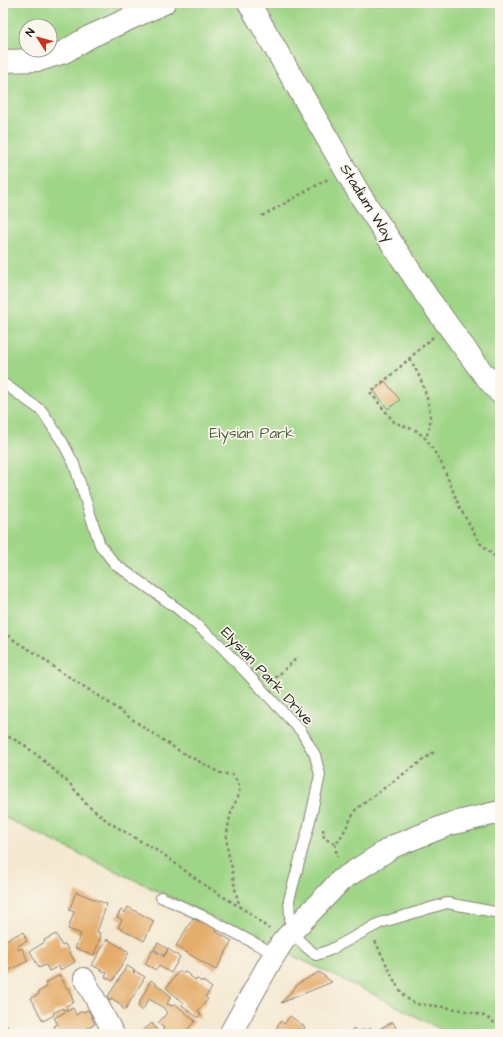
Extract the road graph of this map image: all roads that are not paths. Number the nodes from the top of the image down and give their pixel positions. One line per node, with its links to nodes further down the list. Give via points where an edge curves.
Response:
1 (164, 3): 3 (street, via 89,37 64,52 39,60)
2 (249, 3): 5 (street, Stadium Way, via 360,195 428,298)
3 (3, 61)
4 (3, 383): 9 (lane, Elysian Park Drive, via 42,411 63,443 74,464 100,545 115,564 178,609 219,644 301,731 315,755 320,775 289,900)
5 (500, 393)
6 (500, 812): 9 (street, via 450,824 394,846 341,880)
7 (161, 897): 9 (lane, via 203,916)
8 (500, 913): 9 (lane, via 447,903 380,923 316,955 306,947)
9 (283, 942): 14 (street)
10 (84, 978): 13 (street)
11 (3, 1030): 12 (lane)
12 (5, 1034)
13 (114, 1034)
14 (230, 1034)

